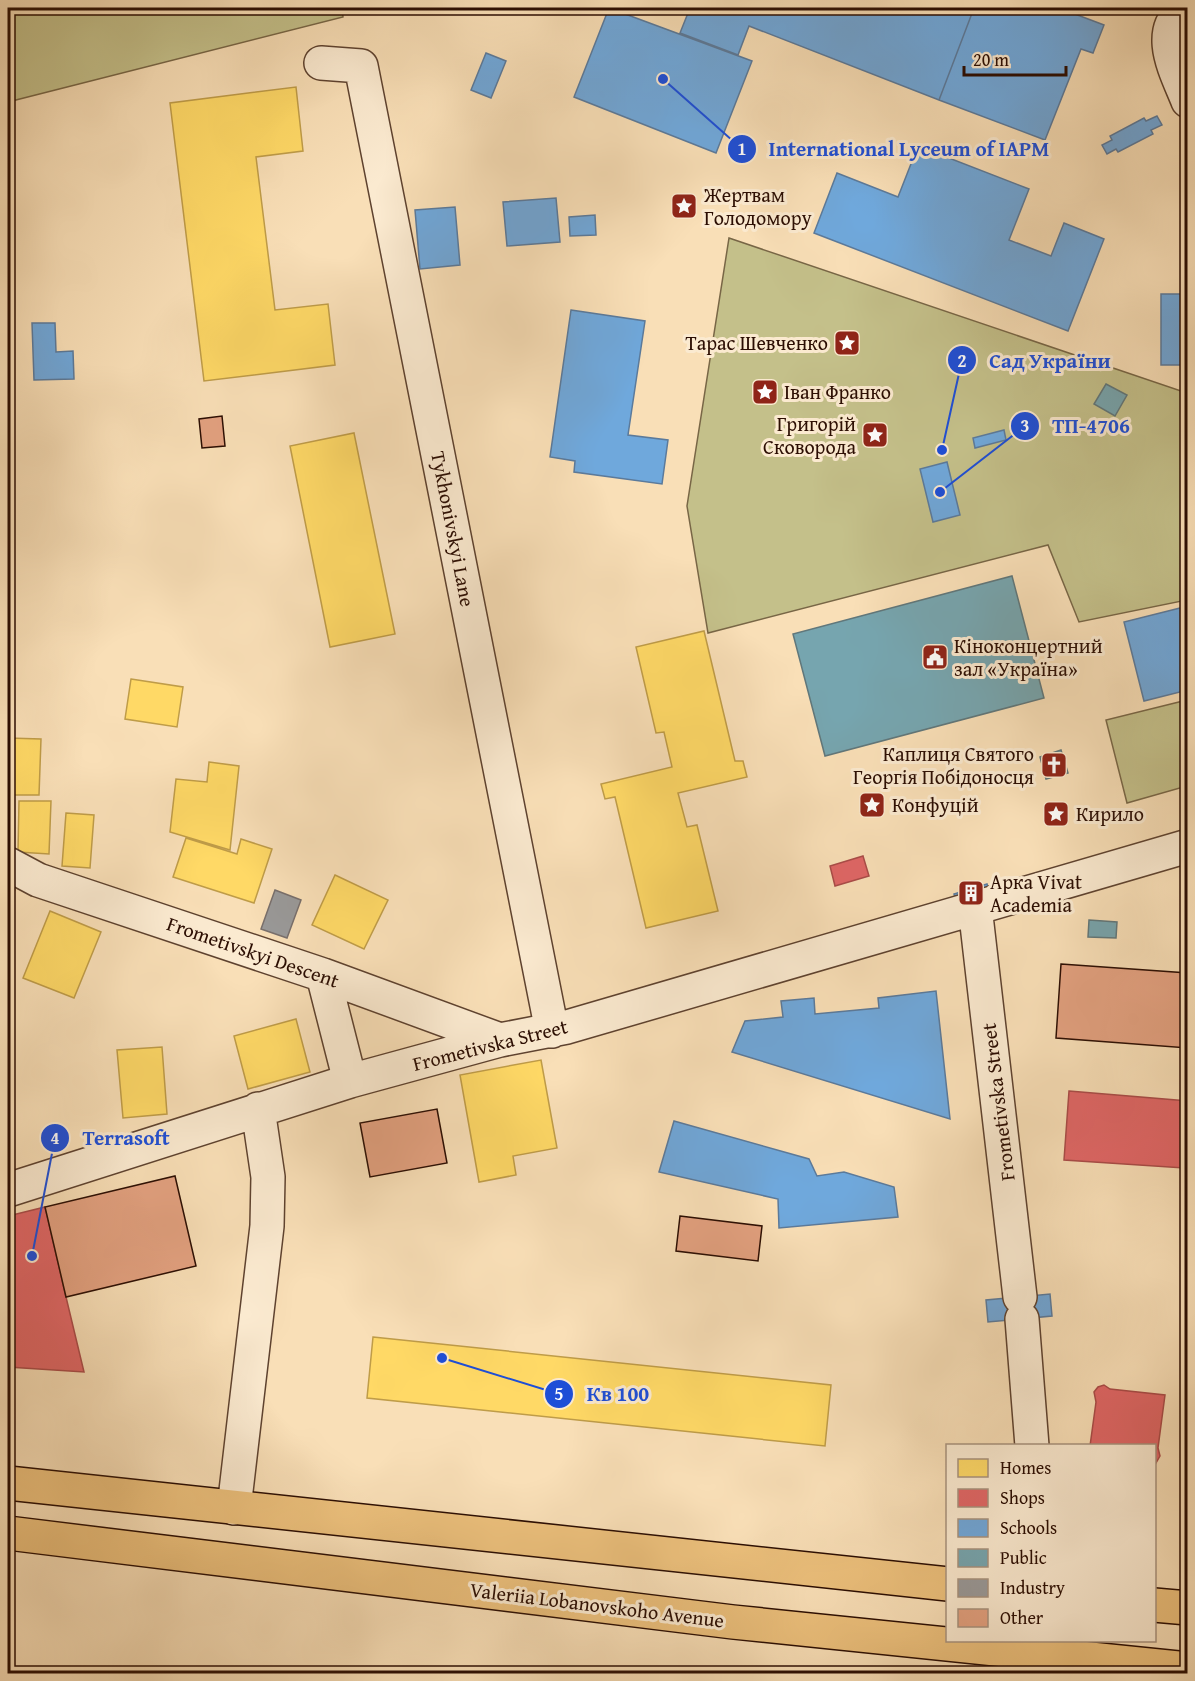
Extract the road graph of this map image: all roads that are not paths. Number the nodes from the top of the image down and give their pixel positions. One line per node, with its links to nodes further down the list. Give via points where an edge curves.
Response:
1 (1188, 8): 3 (street, via 1176,14 1168,39 1171,58)
2 (321, 63): 8 (street, Tykhonivskyi Lane, via 361,66)
3 (1188, 100)
4 (1188, 846): 6 (street, Frometivska Street)
5 (8, 864): 7 (street, Frometivskyi Descent, via 38,880)
6 (975, 907): 8 (street, Frometivska Street); 13 (street, Frometivska Street, via 1021,1308)
7 (323, 975): 9 (street, Frometivskyi Descent); 10 (street)
8 (552, 1030): 9 (street, Frometivska Street)
9 (500, 1040): 10 (street, Frometivska Street)
10 (351, 1081): 11 (street, Frometivska Street)
11 (258, 1109): 12 (street, Frometivska Street); 15 (street, via 268,1177 267,1226)
12 (8, 1190)
13 (1032, 1444)
14 (8, 1483): 15 (main road)
15 (234, 1508): 17 (main road)
16 (8, 1533): 20 (main road, Valeriia Lobanovskoho Avenue, via 733,1622)
17 (946, 1584)
18 (1156, 1605): 19 (main road)
19 (1188, 1608)
20 (1188, 1669)

